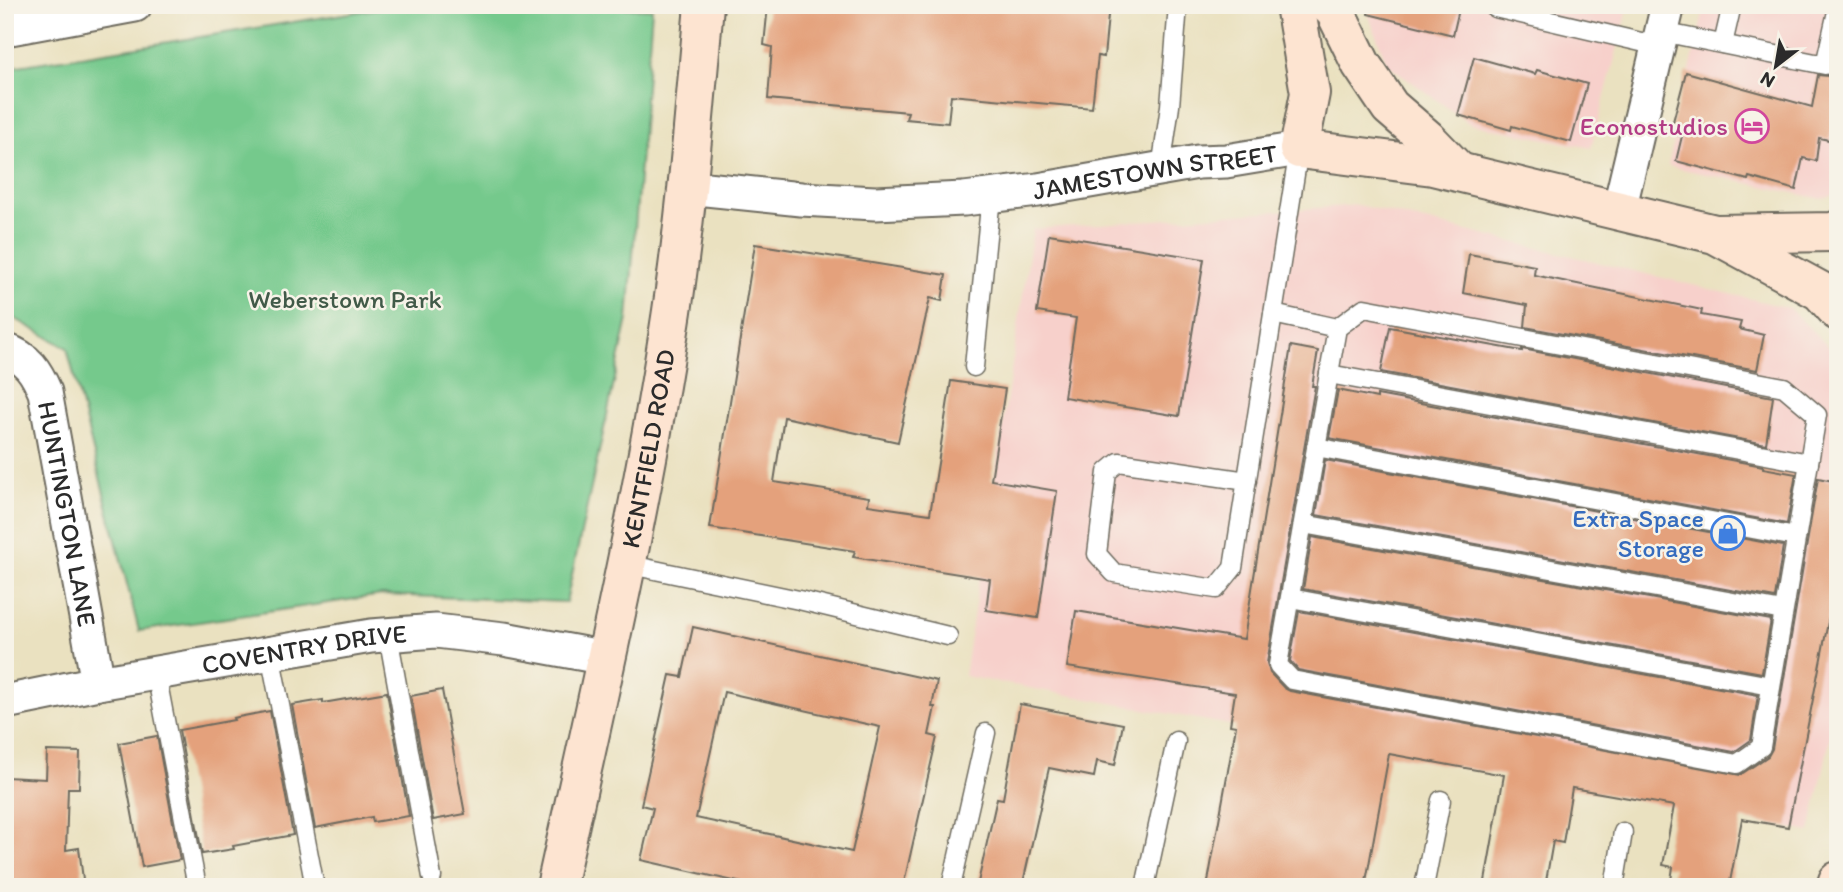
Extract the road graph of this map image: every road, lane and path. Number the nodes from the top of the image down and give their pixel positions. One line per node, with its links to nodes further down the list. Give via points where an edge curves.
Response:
1 (135, 5): 10 (street)
2 (704, 5): 15 (street, KENTFIELD ROAD)
3 (1178, 5): 13 (lane)
4 (1295, 5): 12 (street, via 1310,93)
5 (1329, 5): 14 (street, via 1390,107)
6 (1493, 5): 9 (lane)
7 (1732, 5): 11 (lane)
8 (1838, 7): 11 (lane, via 1825,65)
9 (1663, 28): 11 (lane); 17 (street)
10 (5, 29)
11 (1723, 44)
12 (1299, 149): 13 (street, JAMESTOWN STREET); 14 (street, JAMESTOWN STREET); 21 (lane)
13 (1161, 169): 16 (street, JAMESTOWN STREET)
14 (1459, 172): 17 (street, JAMESTOWN STREET)
15 (687, 187): 16 (street, JAMESTOWN STREET, via 875,203); 31 (street, KENTFIELD ROAD, via 672,310)
16 (991, 196): 24 (lane)
17 (1619, 210): 19 (street, JAMESTOWN STREET)
18 (1838, 230): 19 (street)
19 (1715, 234): 20 (street, via 1820,291)
20 (1838, 311)
21 (1273, 314): 22 (lane); 28 (lane)
22 (1337, 328): 25 (lane); 27 (lane, via 1364,307 1784,387 1817,415)
23 (11, 352): 39 (street, HUNTINGTON LANE, via 36,371 45,392)
24 (974, 368)
25 (1329, 374): 26 (lane); 27 (lane)
26 (1316, 447): 29 (lane); 30 (lane)
27 (1809, 463): 30 (lane)
28 (1247, 481): 28 (lane, via 1119,462 1107,472 1097,554 1114,573 1216,589 1233,568)
29 (1303, 524): 32 (lane); 33 (lane)
30 (1796, 537): 33 (lane)
31 (626, 564): 35 (lane); 37 (street, KENTFIELD ROAD)
32 (1290, 598): 40 (lane); 40 (lane, via 1278,666 1292,680 1737,764 1761,747)
33 (1783, 611): 40 (lane)
34 (388, 635): 36 (street, COVENTRY DRIVE); 37 (street, COVENTRY DRIVE, via 436,631); 46 (lane)
35 (948, 636)
36 (270, 653): 38 (street, COVENTRY DRIVE); 49 (lane)
37 (606, 658): 50 (street, KENTFIELD ROAD)
38 (156, 673): 39 (street, COVENTRY DRIVE); 48 (lane)
39 (98, 683): 41 (street, COVENTRY DRIVE)
40 (1771, 686)
41 (5, 702)
42 (986, 733): 51 (lane)
43 (1175, 741): 52 (lane)
44 (1441, 800): 53 (lane)
45 (1623, 832): 54 (lane)
46 (432, 877)
47 (1838, 881): 55 (street)
48 (197, 887)
49 (315, 887)
50 (556, 887)
51 (951, 887)
52 (1145, 887)
53 (1424, 887)
54 (1614, 887)
55 (1836, 887)

